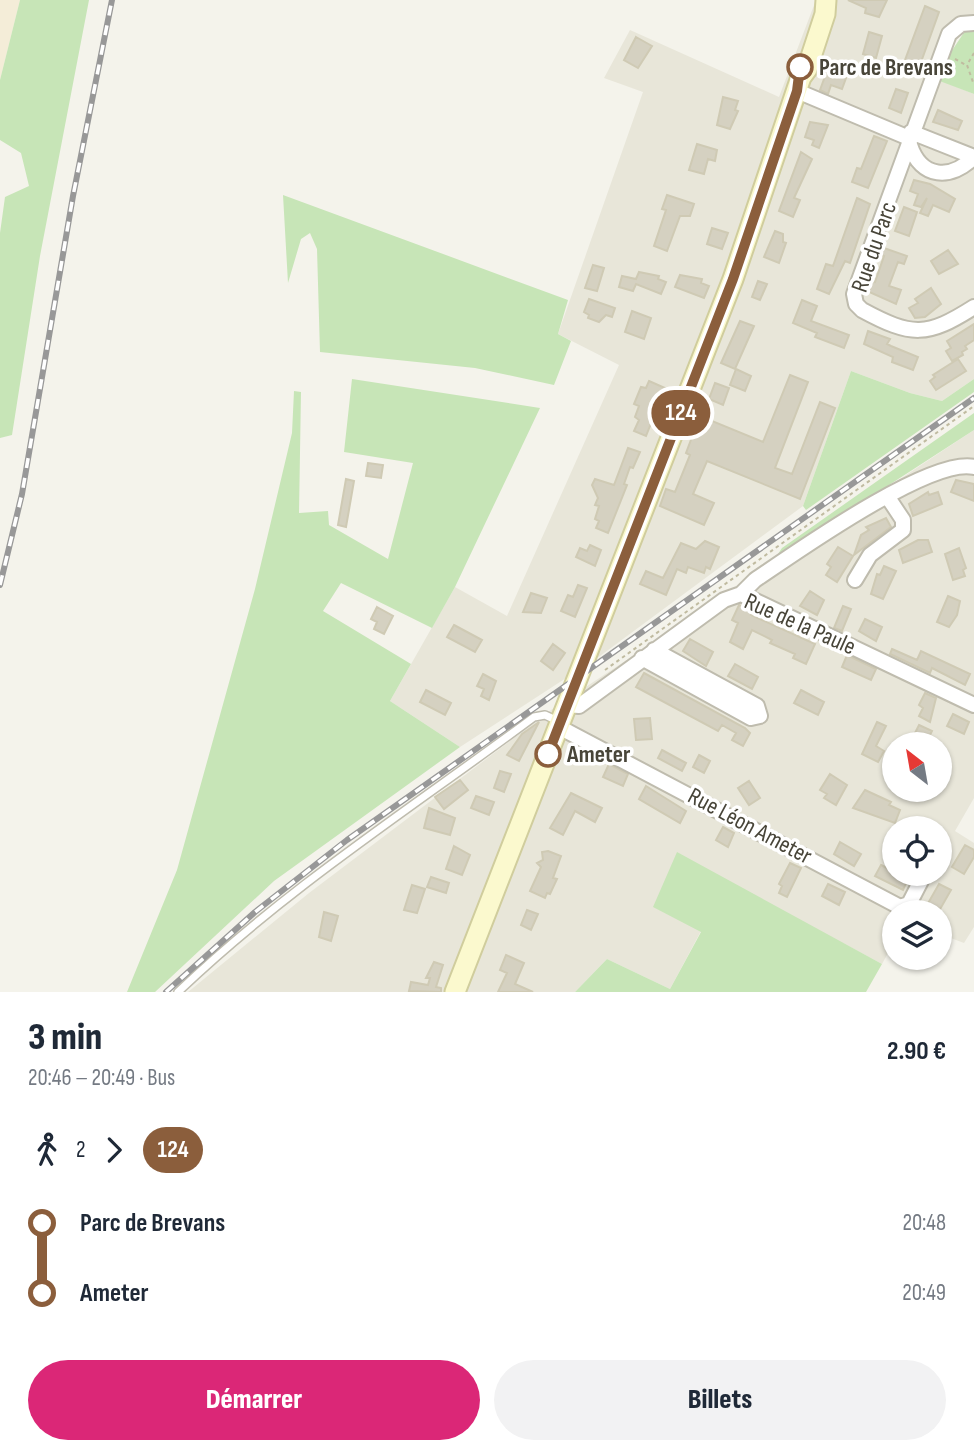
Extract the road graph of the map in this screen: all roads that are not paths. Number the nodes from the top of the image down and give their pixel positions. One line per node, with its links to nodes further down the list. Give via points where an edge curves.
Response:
1 (826, 1): 3 (main road, via 800,67)
2 (974, 23): 4 (street, Rue du Parc, via 961,24 949,34)
3 (799, 84): 4 (street); 13 (main road, via 733,279)
4 (910, 138): 5 (street); 5 (street, via 919,163 941,173 956,172); 6 (street, Rue du Parc, via 855,289 856,304 919,332 944,326)
5 (974, 157)
6 (974, 307)
7 (974, 467): 8 (street, via 948,469)
8 (887, 496): 9 (street, via 903,520 903,530 870,555); 10 (street, via 776,565)
9 (855, 580)
10 (741, 594): 11 (street, Rue de la Paule, via 724,600); 12 (street, Rue de la Paule)
11 (648, 654): 11 (street, via 757,706 760,716 751,718); 13 (street, Rue de la Paule)
12 (974, 705)
13 (562, 718): 14 (street, Rue Léon Ameter, via 900,907 909,904); 15 (lane, via 534,717 400,811 252,923); 16 (main road)
14 (918, 886)
15 (178, 992)
16 (456, 992)

